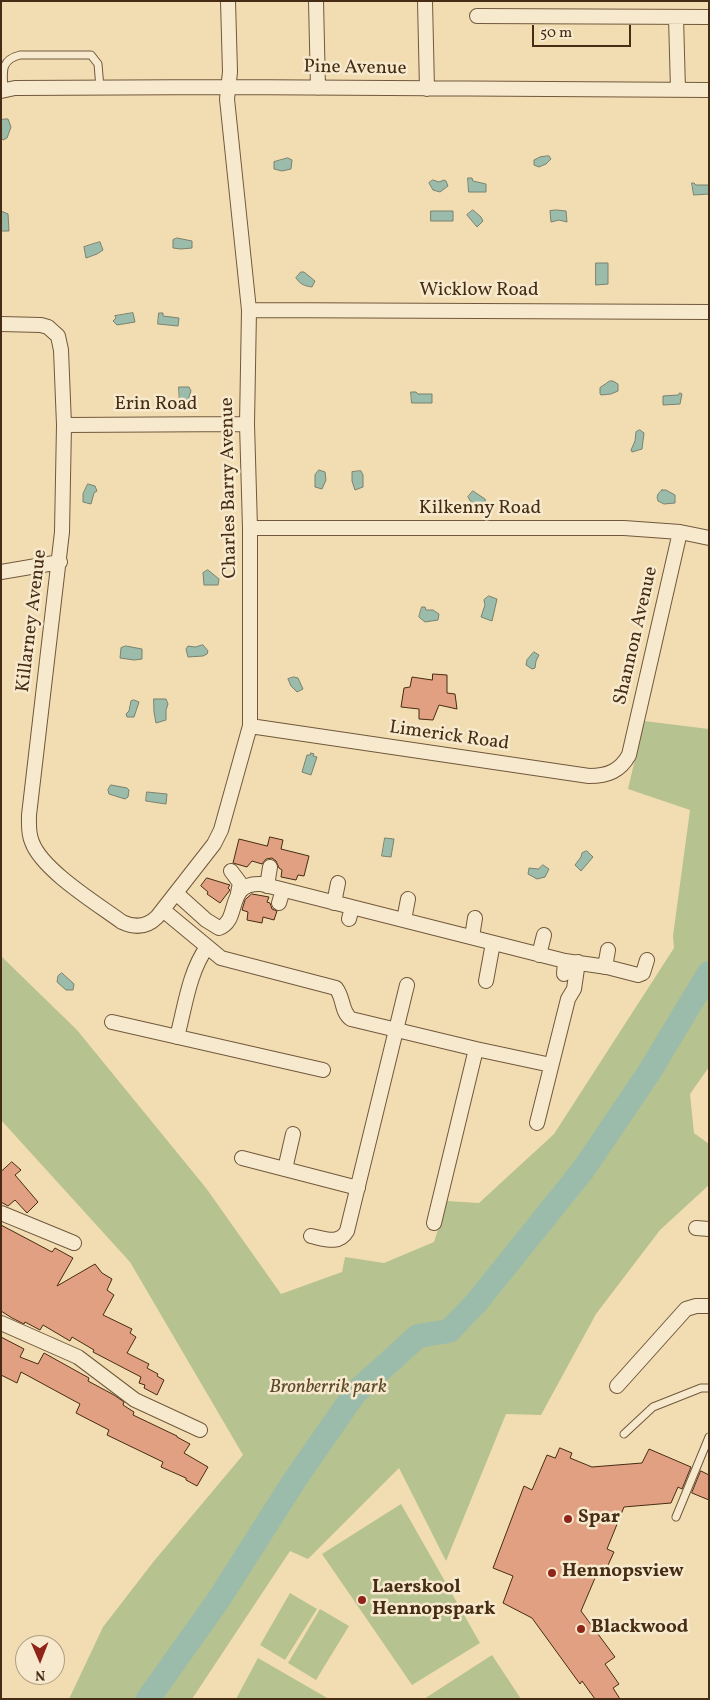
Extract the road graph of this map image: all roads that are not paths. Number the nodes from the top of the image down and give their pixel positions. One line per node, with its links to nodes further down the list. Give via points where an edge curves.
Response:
1 (228, 1): 7 (street, Charles Barry Avenue)
2 (316, 1): 9 (street)
3 (425, 1): 10 (street)
4 (477, 16): 6 (street)
5 (709, 16): 6 (street)
6 (676, 17): 11 (street)
7 (228, 87): 8 (street, Pine Avenue); 9 (street, Pine Avenue); 14 (street, Charles Barry Avenue)
8 (100, 88): 13 (street, Pine Avenue, via 15,88); 13 (lane, via 98,64 91,56 20,55 5,63)
9 (318, 88): 10 (street, Pine Avenue)
10 (426, 89): 11 (street, Pine Avenue)
11 (678, 90): 12 (street, Pine Avenue)
12 (709, 90)
13 (3, 91)
14 (249, 310): 15 (street, Wicklow Road); 17 (street, Charles Barry Avenue)
15 (709, 312)
16 (1, 324): 18 (street, Killarney Avenue, via 41,325 58,336)
17 (247, 424): 18 (street, Erin Road); 19 (street, Charles Barry Avenue)
18 (64, 425): 22 (street, Killarney Avenue)
19 (250, 528): 20 (street, Kilkenny Road, via 624,528); 24 (street, Charles Barry Avenue)
20 (680, 532): 21 (street, Kilkenny Road); 25 (street, Shannon Avenue)
21 (709, 538)
22 (60, 562): 23 (street); 37 (street, Killarney Avenue, via 29,815 30,834 35,850 46,864)
23 (1, 572)
24 (250, 726): 25 (street, Limerick Road, via 589,776 615,771 626,761); 30 (street, Charles Barry Avenue, via 222,830)
25 (631, 749)
26 (270, 867): 29 (street)
27 (230, 872): 31 (street, via 240,883)
28 (338, 883): 33 (street)
29 (267, 886): 31 (street, via 248,885); 33 (street, via 281,896)
30 (176, 893): 34 (street, Charles Barry Avenue); 38 (street, via 206,920 219,928)
31 (238, 893): 38 (street)
32 (408, 899): 36 (street)
33 (334, 903): 36 (street, via 350,913)
34 (163, 910): 37 (street, Charles Barry Avenue, via 149,924); 41 (street)
35 (475, 918): 40 (street)
36 (404, 920): 40 (street, via 417,930)
37 (127, 924)
38 (224, 926): 41 (street)
39 (544, 935): 43 (street)
40 (482, 943): 43 (street, via 508,952); 47 (street)
41 (212, 946): 50 (street, via 221,958 336,988 342,997 346,1016); 51 (street, via 200,957)
42 (608, 950): 46 (street)
43 (539, 954): 45 (street)
44 (646, 960): 46 (street, via 643,973 638,975)
45 (569, 966): 46 (street); 53 (street, via 574,989 568,999)
46 (611, 973)
47 (486, 981)
48 (407, 985): 50 (street)
49 (112, 1022): 51 (street)
50 (395, 1030): 52 (street); 59 (street)
51 (177, 1037): 54 (street)
52 (476, 1049): 53 (street); 61 (street)
53 (551, 1065): 55 (street)
54 (323, 1070)
55 (537, 1123)
56 (293, 1134): 58 (street)
57 (242, 1158): 58 (street)
58 (285, 1169): 59 (street)
59 (358, 1188): 62 (street, via 345,1236 335,1240)
60 (1, 1213): 63 (street)
61 (434, 1223)
62 (311, 1236)
63 (74, 1243)
64 (709, 1306): 66 (street, via 686,1309)
65 (1, 1324): 68 (street, via 78,1357 135,1400)
66 (616, 1386)
67 (709, 1388): 69 (lane, via 701,1388 652,1407)
68 (200, 1430)
69 (624, 1434)
70 (709, 1437): 71 (lane)
71 (676, 1517)

